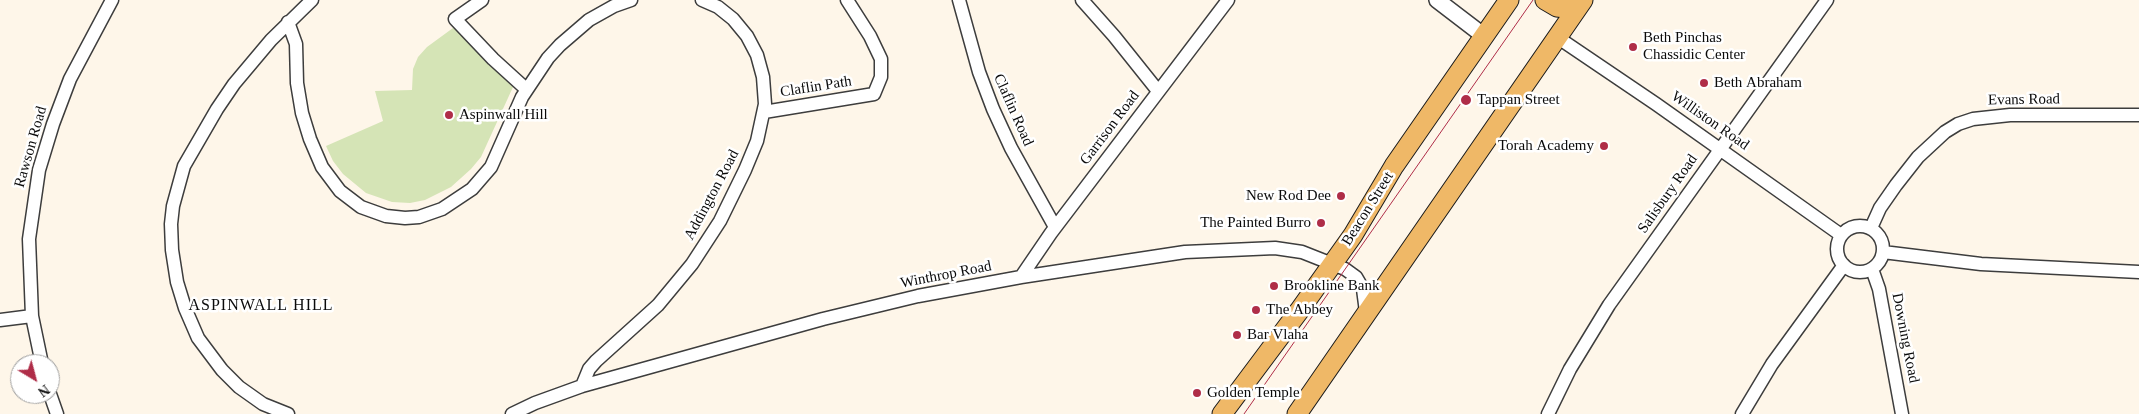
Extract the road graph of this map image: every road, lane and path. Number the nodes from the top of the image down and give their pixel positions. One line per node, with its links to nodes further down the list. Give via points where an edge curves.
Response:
1 (112, 0): 33 (street, Rawson Road, via 70,80 39,170 29,239)
2 (312, 0): 15 (street)
3 (482, 0): 18 (street, via 455,19)
4 (630, 0): 18 (street, via 599,14 567,38)
5 (702, 0): 20 (street, Addington Road, via 727,14 752,43 761,68)
6 (848, 0): 20 (street, Claflin Path, via 881,59 881,77 874,94)
7 (958, 0): 23 (street, Claflin Road, via 993,109)
8 (1082, 0): 19 (street)
9 (1228, 0): 19 (street, Garrison Road)
10 (1437, 0): 16 (street)
11 (1509, 0): 16 (main road, Beacon Street)
12 (1545, 0): 14 (main road, via 1566,8)
13 (1827, 0): 22 (street, Salisbury Road)
14 (1581, 3): 17 (main road)
15 (288, 22): 18 (street, via 296,44 302,113 318,159 346,196 379,214 397,218 419,216 442,209 472,189 494,160); 37 (street, via 234,84 195,145 178,186 171,232 182,300 201,343 238,387 263,404)
16 (1484, 36): 27 (main road, Beacon Street, via 1394,166)
17 (1557, 37): 22 (street, Williston Road); 32 (main road)
18 (526, 89)
19 (1158, 91): 23 (street, Garrison Road)
20 (764, 112): 36 (street, Addington Road, via 749,162 710,238 665,298 596,361)
21 (2139, 115): 24 (street, Evans Road, via 2010,114 1958,124 1932,144 1907,171 1880,208)
22 (1720, 148): 25 (street, Williston Road); 41 (street, Salisbury Road, via 1609,305 1570,369)
23 (1055, 227): 31 (street, Garrison Road)
24 (1871, 228): 25 (street, via 1853,227); 26 (street, via 1881,238)
25 (1841, 235): 28 (street, via 1837,251)
26 (1883, 252): 29 (street, via 1880,262); 30 (street, via 1981,264)
27 (1332, 264): 31 (street, Winthrop Road, via 1288,249 1255,248 1151,256); 32 (street, Winthrop Road, via 1350,272 1359,281); 39 (main road, Beacon Street)
28 (1844, 265): 29 (street, via 1857,272); 42 (street, via 1772,364)
29 (1872, 269): 43 (street, Downing Road, via 1879,289)
30 (2139, 272)
31 (1021, 277): 36 (street, Winthrop Road, via 918,296 823,319)
32 (1366, 312): 40 (main road)
33 (32, 316): 34 (street); 35 (street, Rawson Road)
34 (0, 320)
35 (40, 354)
36 (582, 386): 38 (street, Winthrop Road)
37 (288, 414)
38 (512, 414)
39 (1222, 414)
40 (1297, 414)
41 (1548, 414)
42 (1742, 414)
43 (1902, 414)

